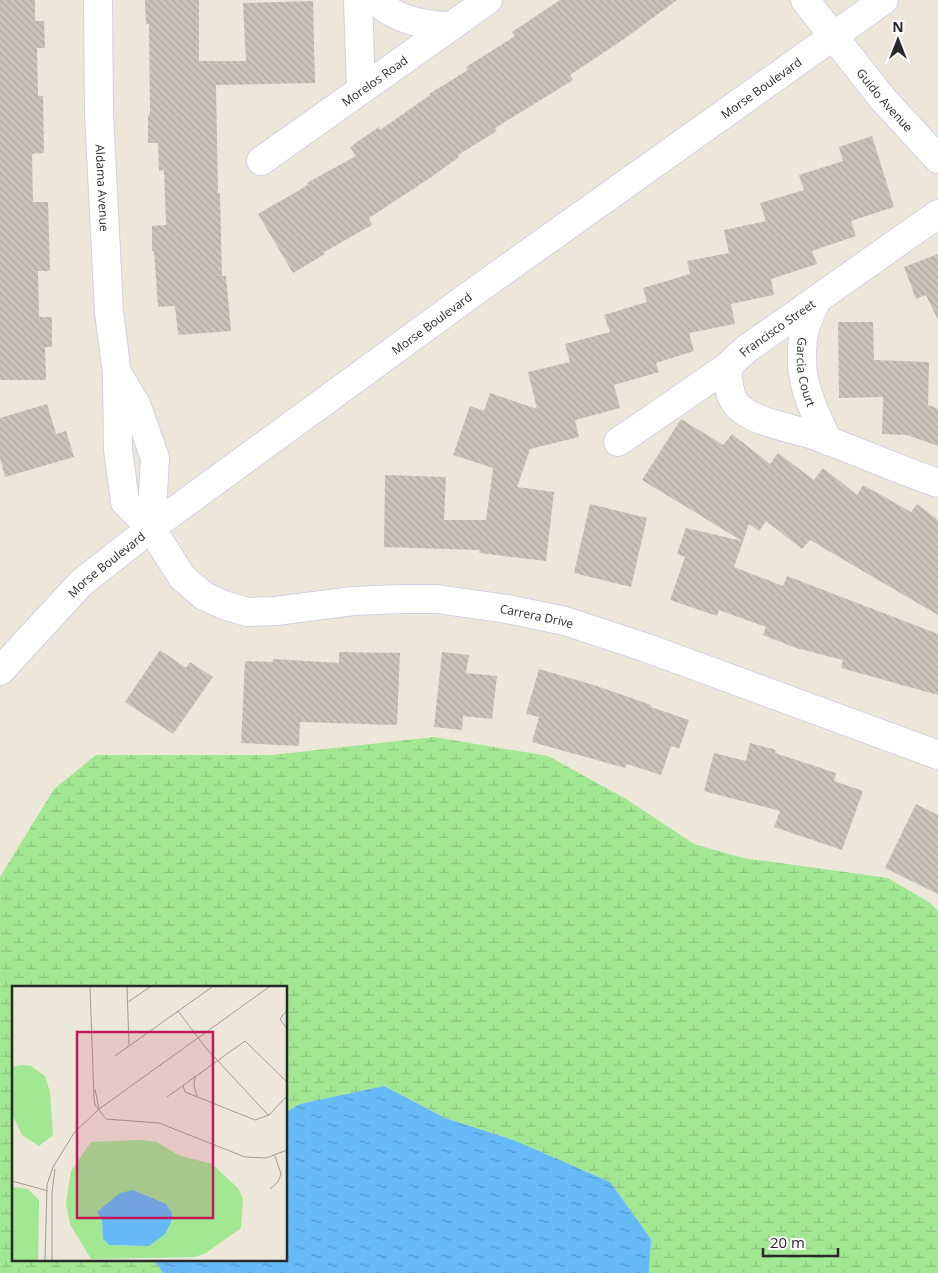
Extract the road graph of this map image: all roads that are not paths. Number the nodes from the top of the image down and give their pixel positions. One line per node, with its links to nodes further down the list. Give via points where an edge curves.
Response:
1 (98, 0): 15 (street, Aldama Avenue, via 99,113 109,312)
2 (358, 0): 9 (street)
3 (374, 0): 7 (street, via 387,11 406,19)
4 (488, 0): 7 (street, Morelos Road)
5 (805, 0): 8 (street, Guido Avenue)
6 (884, 0): 8 (street, Morse Boulevard)
7 (451, 26): 9 (street, Morelos Road)
8 (833, 37): 10 (street, Guido Avenue, via 882,98); 19 (street, Morse Boulevard, via 474,292)
9 (361, 90): 11 (street, Morelos Road)
10 (938, 159)
11 (261, 161)
12 (938, 214): 13 (street, Francisco Street)
13 (817, 300): 14 (street, Francisco Street, via 745,350); 16 (street, Garcia Court, via 806,325 802,372 809,400)
14 (727, 367): 16 (street, via 731,394 736,404 746,412); 17 (street, Francisco Street)
15 (117, 374): 19 (street, Aldama Avenue, via 136,404 155,458); 19 (street, Aldama Avenue, via 118,449 125,502)
16 (828, 441): 18 (street)
17 (618, 442)
18 (938, 484)
19 (151, 528): 20 (street, Morse Boulevard, via 81,583); 21 (street, Carrera Drive, via 182,577 204,596 247,612 352,601 436,599 566,621)
20 (0, 671)
21 (938, 755)

